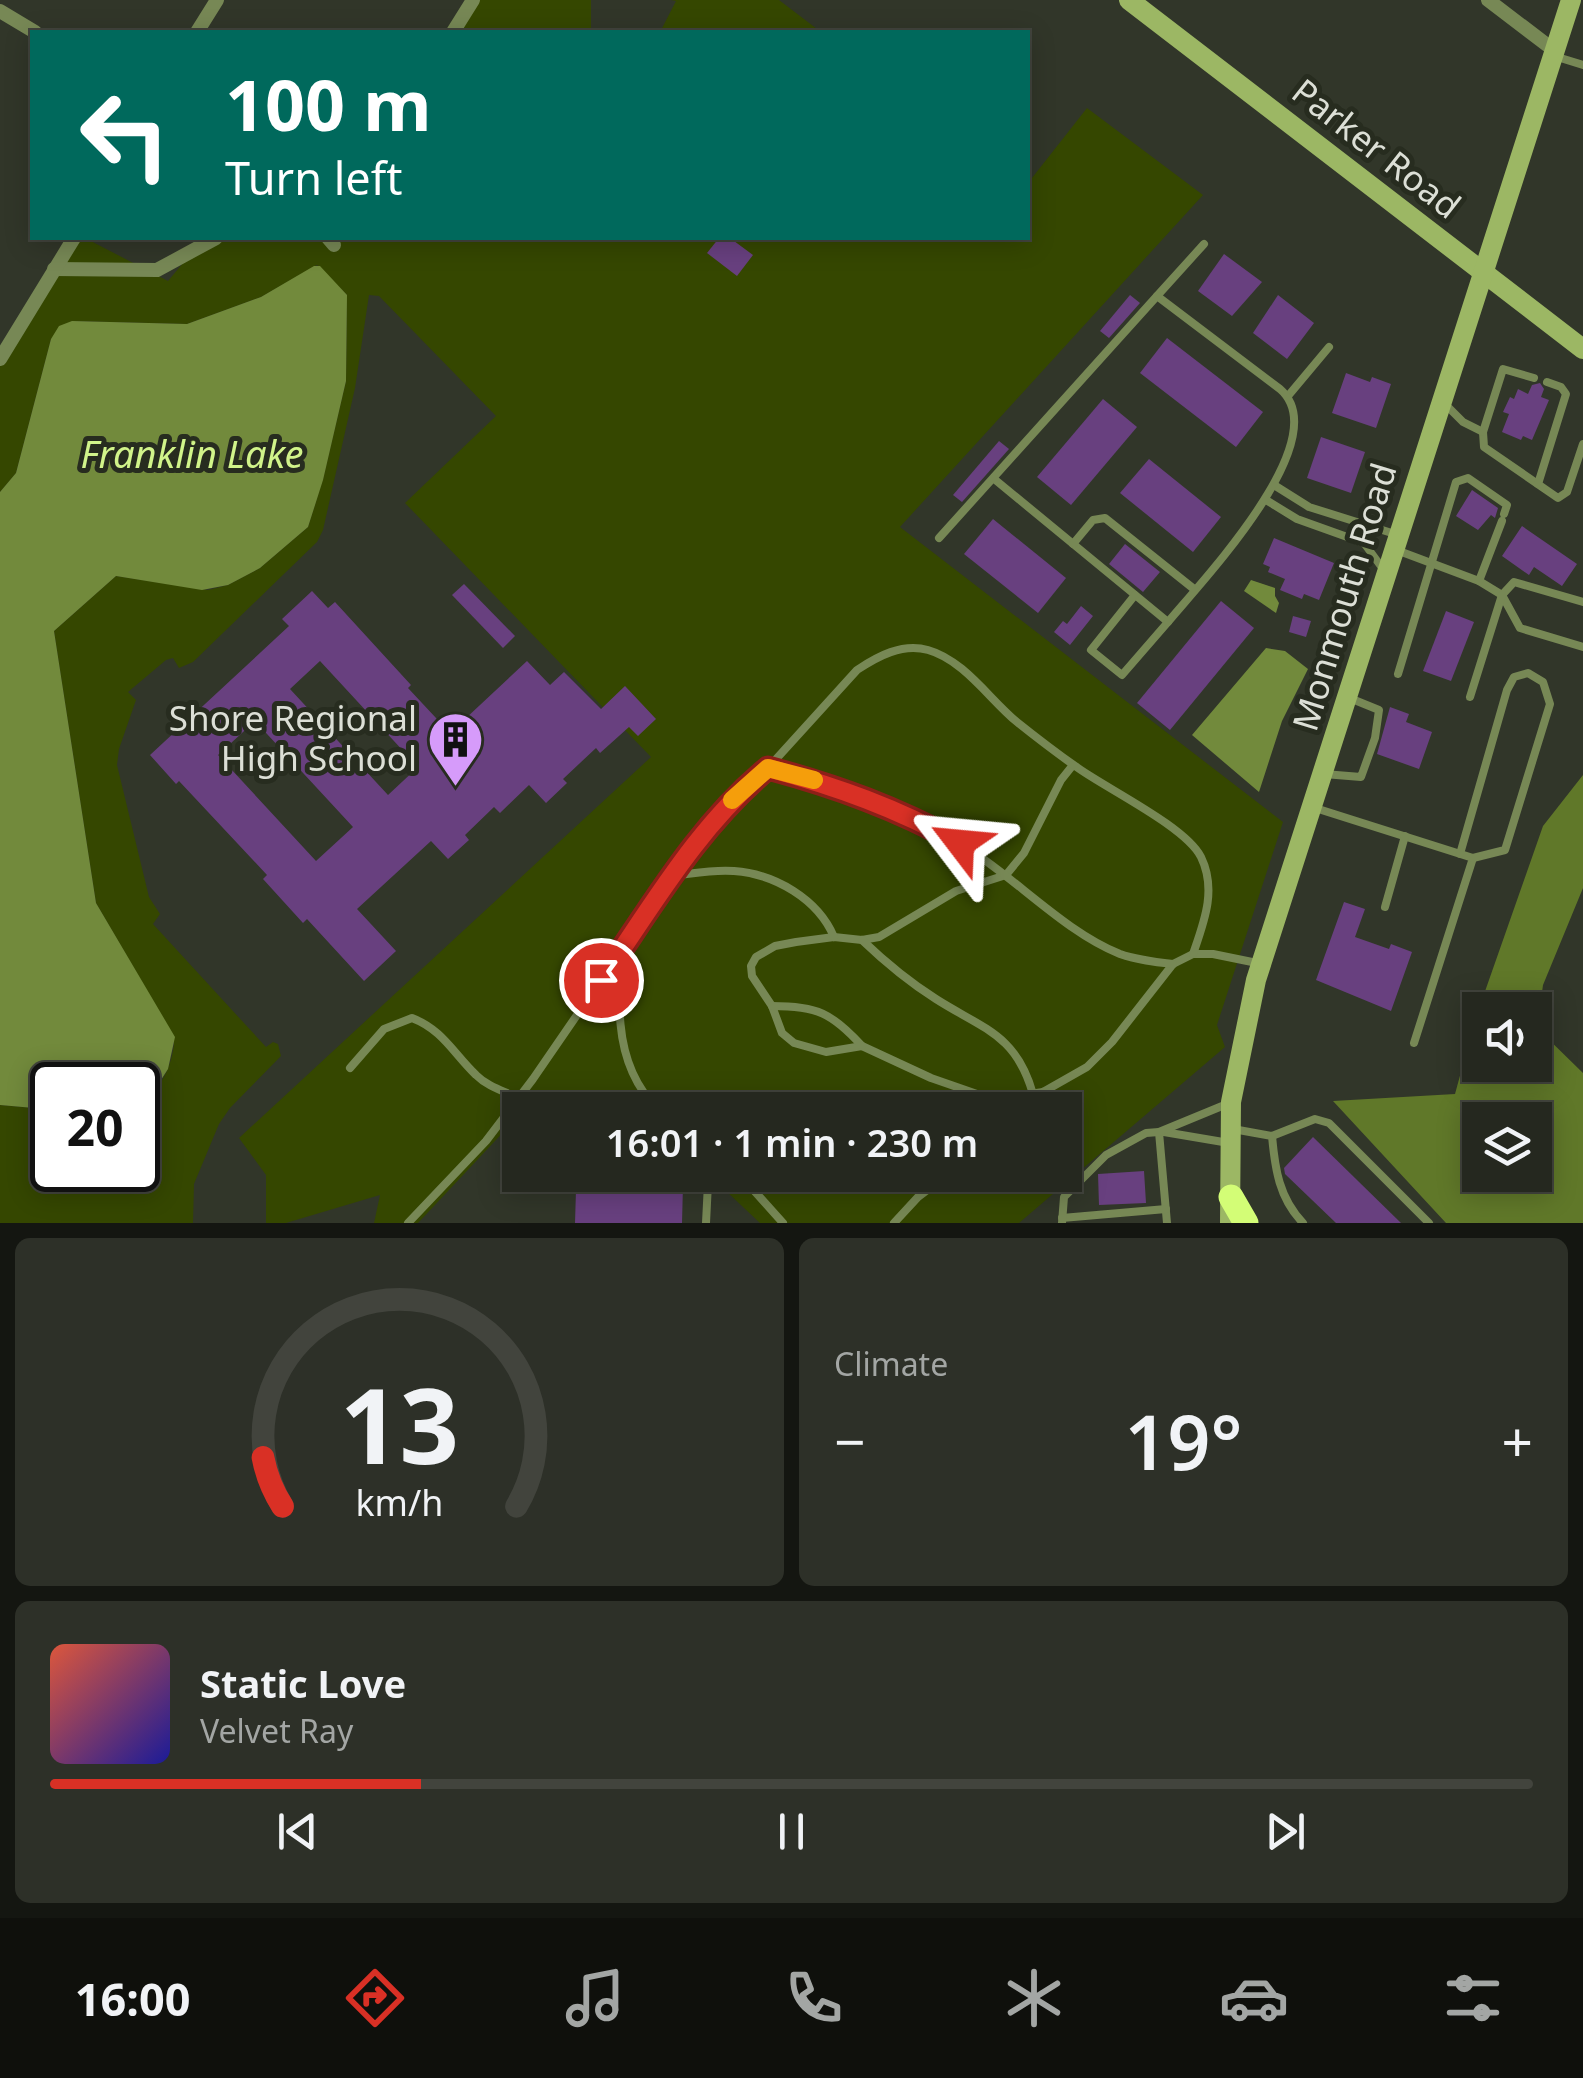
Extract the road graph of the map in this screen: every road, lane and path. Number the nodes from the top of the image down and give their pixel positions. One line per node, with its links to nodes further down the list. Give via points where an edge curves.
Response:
1 (217, 0): 8 (street)
2 (473, 0): 9 (street)
3 (1128, 0): 16 (main road, Parker Road)
4 (1488, 0): 10 (street)
5 (1571, 0): 10 (main road, Monmouth Road)
6 (0, 12): 7 (street)
7 (32, 30)
8 (199, 30)
9 (454, 30)
10 (1554, 53): 11 (lane); 16 (main road, Monmouth Road)
11 (1583, 66)
12 (73, 240): 15 (street)
13 (212, 240): 15 (street, via 157,270)
14 (1204, 244): 17 (lane)
15 (54, 269): 20 (street)
16 (1483, 272): 19 (main road, Parker Road); 24 (main road, Monmouth Road)
17 (1157, 296): 23 (lane); 29 (lane)
18 (1330, 346): 23 (lane)
19 (1583, 349)
20 (0, 359)
21 (1534, 378): 27 (lane, via 1503,370)
22 (1547, 382): 30 (lane, via 1566,394)
23 (1288, 396): 31 (lane, via 1294,422)
24 (1442, 400): 25 (lane); 26 (main road, Monmouth Road)
25 (1463, 422): 26 (lane); 27 (lane)
26 (1432, 428): 34 (main road, Monmouth Road)
27 (1483, 432): 30 (lane, via 1484,447)
28 (1583, 444): 30 (lane, via 1567,492 1558,498)
29 (992, 478): 33 (lane); 35 (lane)
30 (1538, 484)
31 (1274, 485): 32 (lane); 34 (lane)
32 (1266, 500): 37 (lane, via 1364,543); 39 (lane)
33 (939, 538)
34 (1397, 543): 36 (lane); 37 (main road, Monmouth Road)
35 (1072, 544): 39 (lane, via 1093,520 1105,518); 40 (lane)
36 (1431, 563): 38 (lane); 38 (lane, via 1456,482 1468,478 1508,505); 45 (lane)
37 (1386, 574): 47 (main road, Monmouth Road)
38 (1479, 581): 41 (lane)
39 (1194, 589): 43 (lane)
40 (1136, 595): 43 (lane); 43 (lane, via 1091,650 1122,675)
41 (1502, 595): 42 (lane, via 1514,582); 44 (lane, via 1520,628); 46 (lane)
42 (1583, 602)
43 (1168, 622)
44 (1583, 648)
45 (1398, 674)
46 (1470, 697)
47 (1347, 698): 50 (main road, Monmouth Road); 50 (lane, via 1379,710 1375,738 1361,777)
48 (1073, 764): 49 (lane, via 948,661 917,648 887,653 857,670); 55 (lane); 61 (lane, via 1180,832 1200,854 1210,897)
49 (768, 768): 55 (lane, via 887,806); 56 (lane, via 716,817)
50 (1323, 774): 51 (main road, Monmouth Road)
51 (1312, 807): 52 (lane); 63 (main road, Monmouth Road)
52 (1405, 836): 53 (lane); 57 (lane)
53 (1460, 854): 54 (lane); 54 (lane, via 1507,690 1514,677 1528,673 1542,682 1550,704 1505,850)
54 (1473, 858): 67 (lane)
55 (1006, 875): 60 (lane, via 956,892 890,932); 62 (lane, via 1096,942 1130,957)
56 (670, 876): 58 (lane); 59 (lane, via 736,871 770,880 815,906)
57 (1385, 907)
58 (634, 931): 64 (lane); 65 (lane)
59 (834, 936): 60 (lane); 66 (lane, via 775,946 756,958 752,976)
60 (862, 940): 74 (lane, via 913,984 998,1035)
61 (1194, 954): 62 (lane); 63 (lane)
62 (1173, 964): 75 (lane, via 1088,1068)
63 (1262, 964): 76 (main road, Monmouth Road)
64 (601, 980): 65 (lane); 71 (lane)
65 (620, 990): 72 (lane, via 627,1060)
66 (772, 1006): 68 (lane, via 825,1014); 68 (lane, via 782,1033 794,1043 826,1052)
67 (1414, 1043)
68 (862, 1046): 73 (lane)
69 (350, 1068): 70 (lane, via 384,1030 412,1018 430,1025 488,1085)
70 (504, 1092)
71 (522, 1092)
72 (644, 1092)
73 (971, 1092)
74 (1037, 1092)
75 (1040, 1092)
76 (1231, 1102): 78 (lane); 79 (main road, Monmouth Road)
77 (502, 1120): 87 (lane)
78 (1159, 1132): 79 (lane); 85 (lane); 86 (lane, via 1106,1155 1064,1196)
79 (1229, 1136): 80 (lane); 84 (main road, Monmouth Road)
80 (1272, 1136): 94 (lane, via 1276,1180); 95 (lane, via 1315,1119 1329,1124)
81 (708, 1192): 88 (lane)
82 (755, 1192): 89 (lane)
83 (925, 1192): 90 (lane)
84 (1231, 1196): 92 (main road, Monmouth Road); 93 (highway)
85 (1166, 1210): 86 (lane); 91 (lane)
86 (1062, 1221)
87 (408, 1223)
88 (706, 1223)
89 (783, 1223)
90 (894, 1223)
91 (1167, 1223)
92 (1230, 1223)
93 (1246, 1223)
94 (1303, 1223)
95 (1429, 1223)

